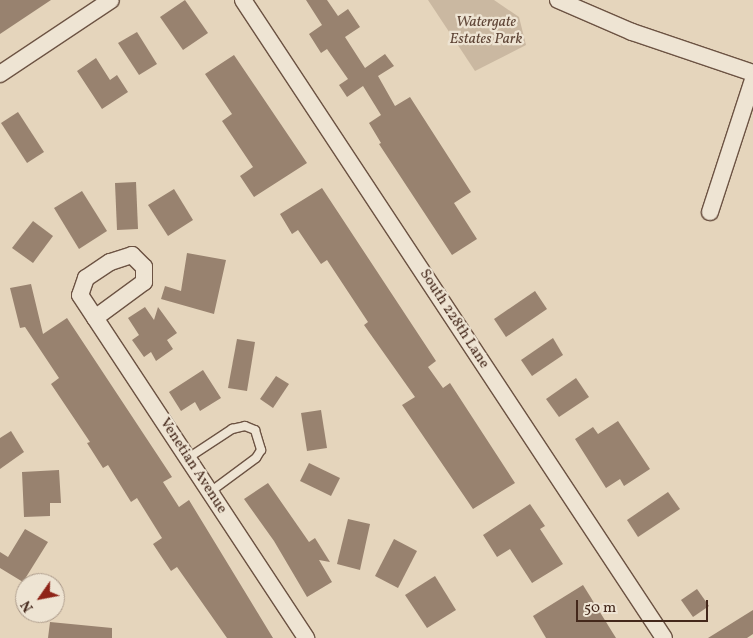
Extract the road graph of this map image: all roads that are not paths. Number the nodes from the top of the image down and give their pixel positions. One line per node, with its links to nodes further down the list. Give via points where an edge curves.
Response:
1 (111, 0): 5 (street)
2 (243, 0): 12 (street, South 228th Lane)
3 (558, 0): 4 (street, via 632,32)
4 (753, 73)
5 (0, 74)
6 (753, 80): 7 (street)
7 (710, 212)
8 (95, 318): 8 (street, Venetian Avenue, via 80,295 86,278 110,262 132,255 144,267 144,282); 9 (street, Venetian Avenue)
9 (188, 458): 10 (street, Venetian Avenue); 10 (lane, via 232,429 245,426 255,430 262,450)
10 (210, 492): 11 (street, Venetian Avenue)
11 (306, 638)
12 (664, 638)

